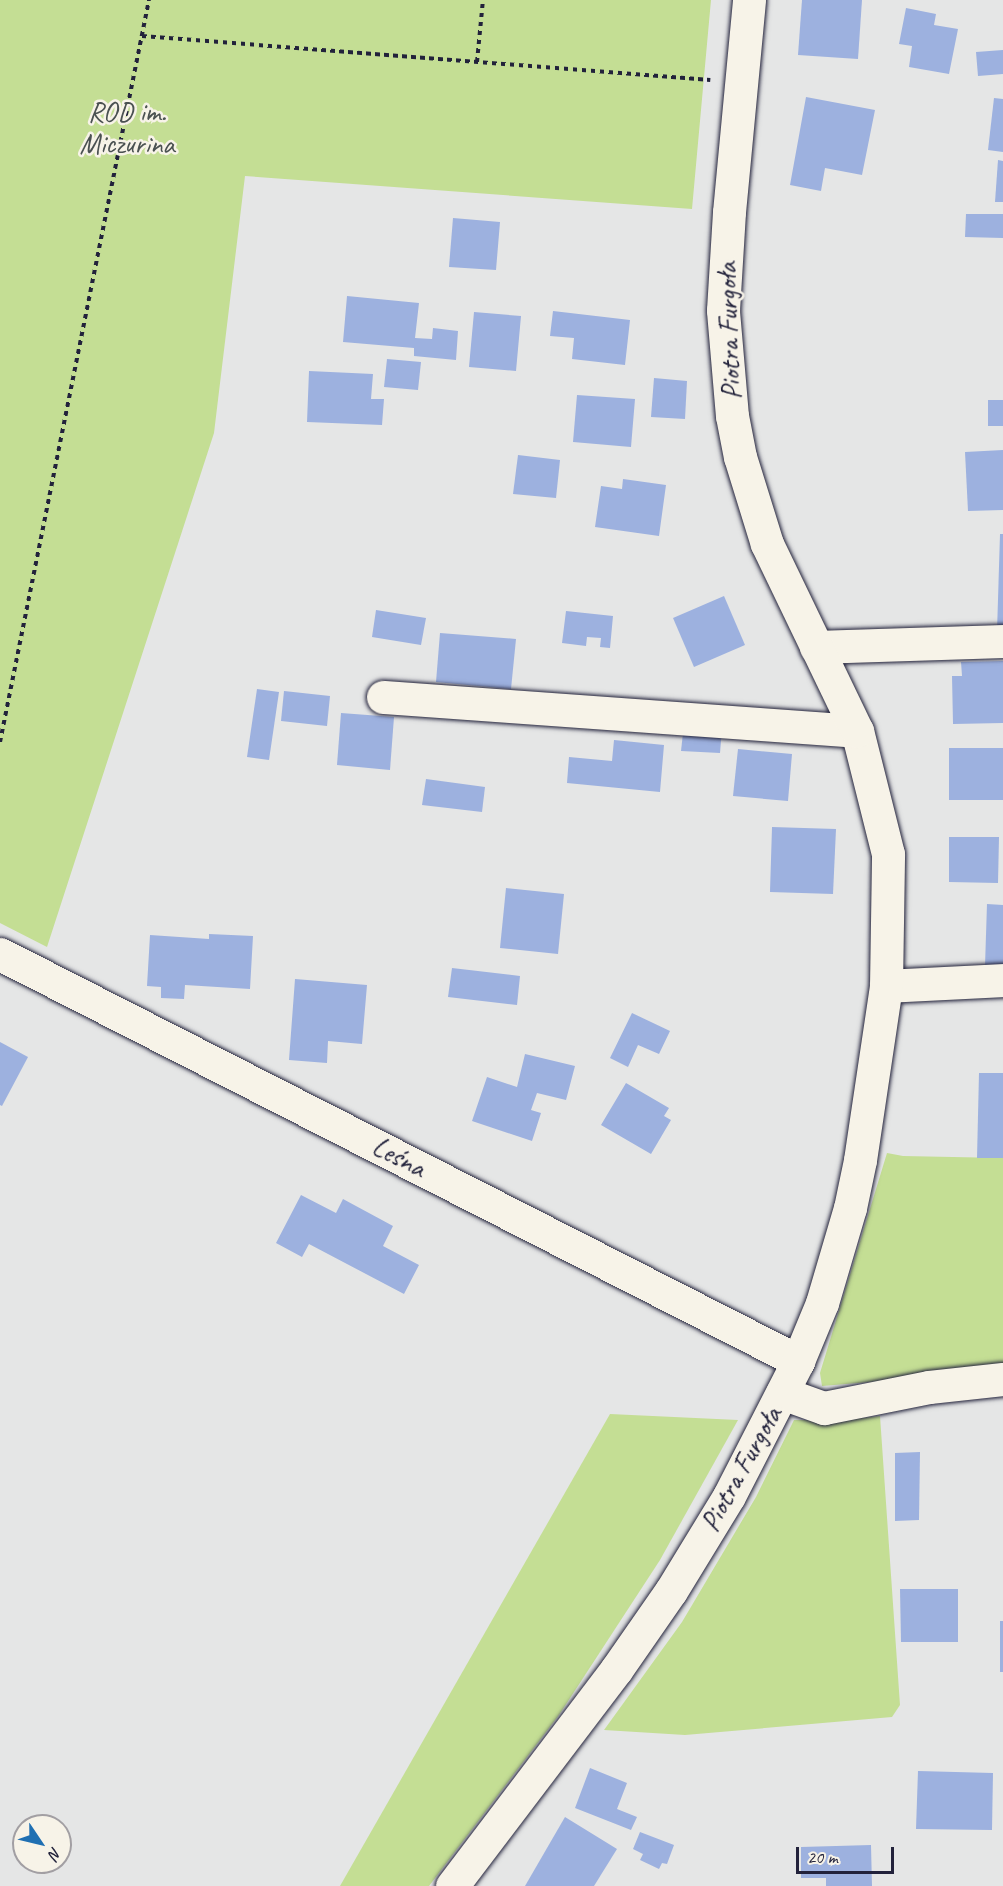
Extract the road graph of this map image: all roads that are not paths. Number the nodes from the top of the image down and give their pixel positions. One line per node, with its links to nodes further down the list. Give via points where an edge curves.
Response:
1 (749, 0): 3 (street, Piotra Furgoła, via 723,310 732,416 740,457 767,543)
2 (1003, 641): 3 (street)
3 (816, 647): 5 (street, Piotra Furgoła)
4 (383, 698): 5 (street)
5 (857, 731): 8 (street, Piotra Furgoła, via 888,854)
6 (0, 954): 9 (street, Leśna)
7 (1003, 980): 8 (street)
8 (886, 986): 9 (street, Piotra Furgoła, via 850,1208 822,1303)
9 (798, 1361): 11 (street, Piotra Furgoła)
10 (1003, 1379): 11 (street, via 929,1387 824,1408)
11 (782, 1393): 12 (street, Piotra Furgoła, via 729,1496 671,1591)
12 (452, 1886)

